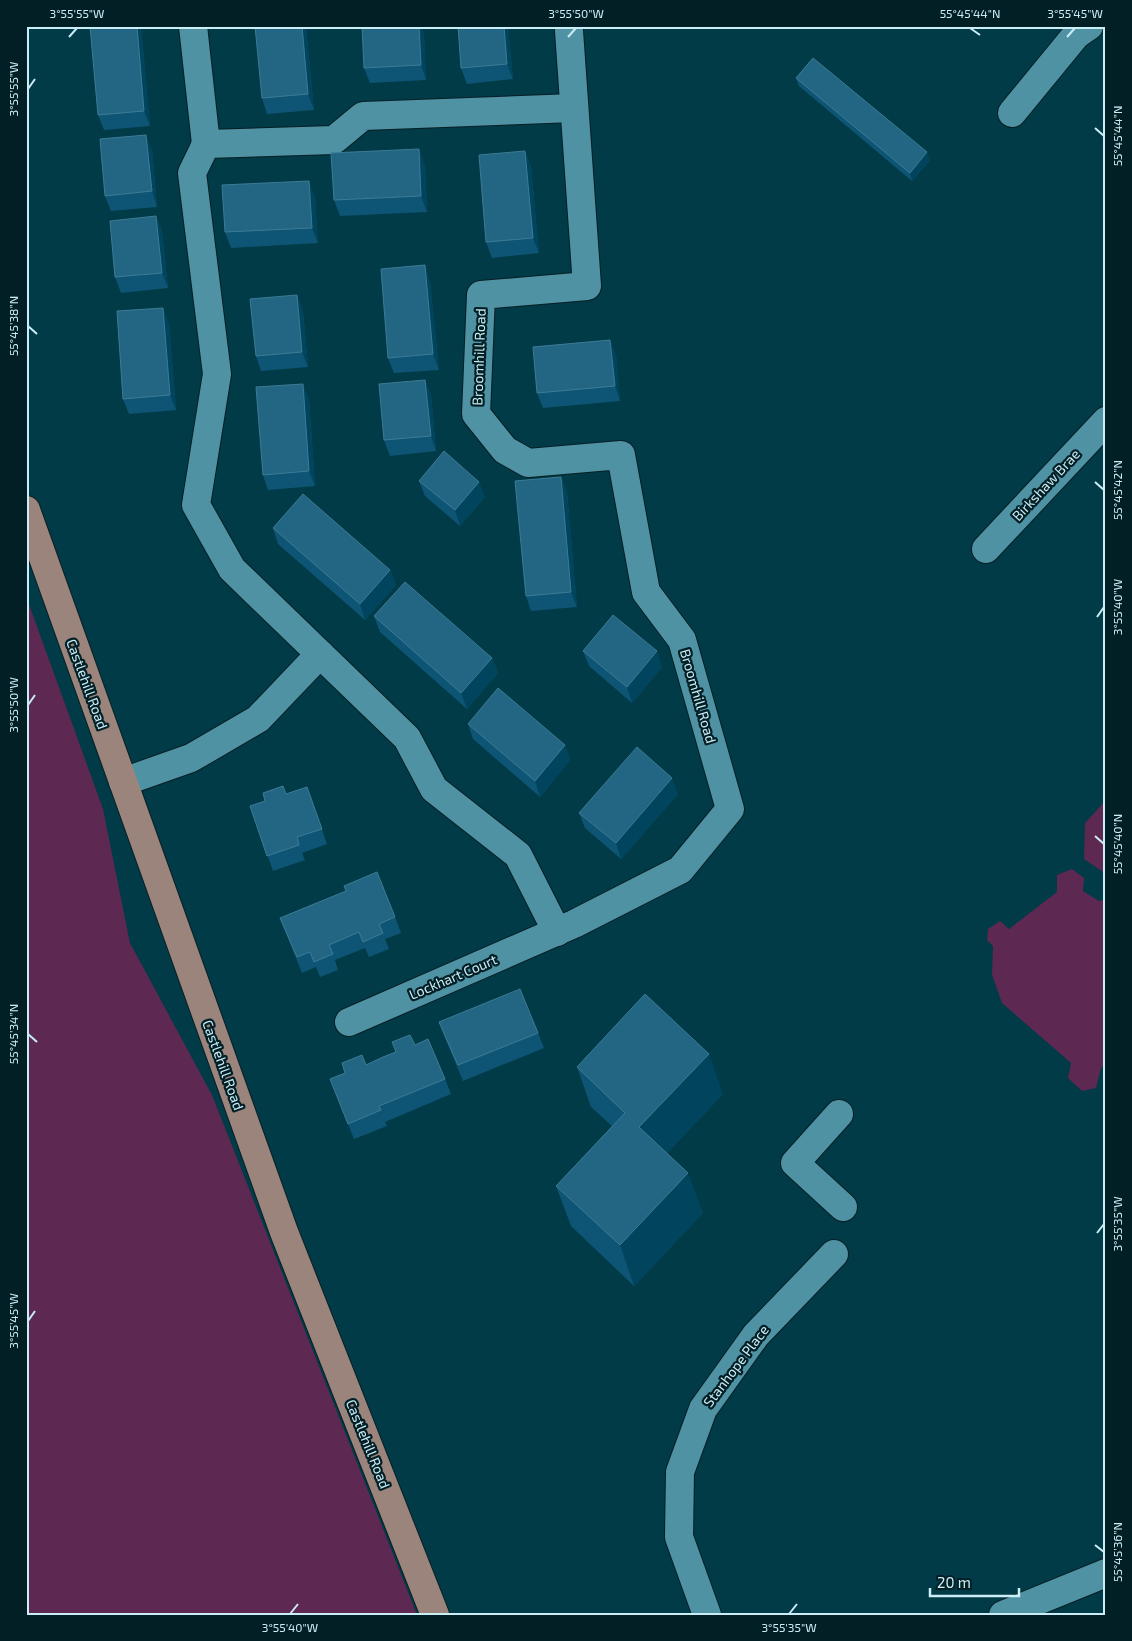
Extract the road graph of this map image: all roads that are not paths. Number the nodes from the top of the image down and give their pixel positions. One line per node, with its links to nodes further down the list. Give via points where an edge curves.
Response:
1 (193, 26): 6 (street)
2 (1089, 26): 5 (street, via 1076,35)
3 (568, 31): 4 (street, Broomhill Road)
4 (574, 108): 6 (street, via 363,116 334,140); 13 (street, Broomhill Road, via 588,286 481,295 476,414 504,450 528,463 621,455 646,592 682,640 730,809 680,870)
5 (1012, 114)
6 (206, 144): 11 (street, via 192,173 217,374 196,505 232,569)
7 (1106, 421): 9 (street, Birkshaw Brae)
8 (26, 510): 10 (main road, Castlehill Road)
9 (986, 549)
10 (32, 550): 12 (main road, Castlehill Road)
11 (320, 654): 12 (street, via 258,719 191,758); 13 (street, via 408,738 434,789 518,855)
12 (123, 782): 19 (main road, Castlehill Road, via 284,1232)
13 (557, 932): 14 (street, Lockhart Court)
14 (349, 1022)
15 (839, 1114): 16 (street, via 795,1163)
16 (843, 1207)
17 (834, 1254): 20 (street, Stanhope Place, via 756,1335 703,1409 680,1472 679,1537)
18 (1106, 1573): 21 (street)
19 (435, 1615)
20 (707, 1615)
21 (1003, 1615)

